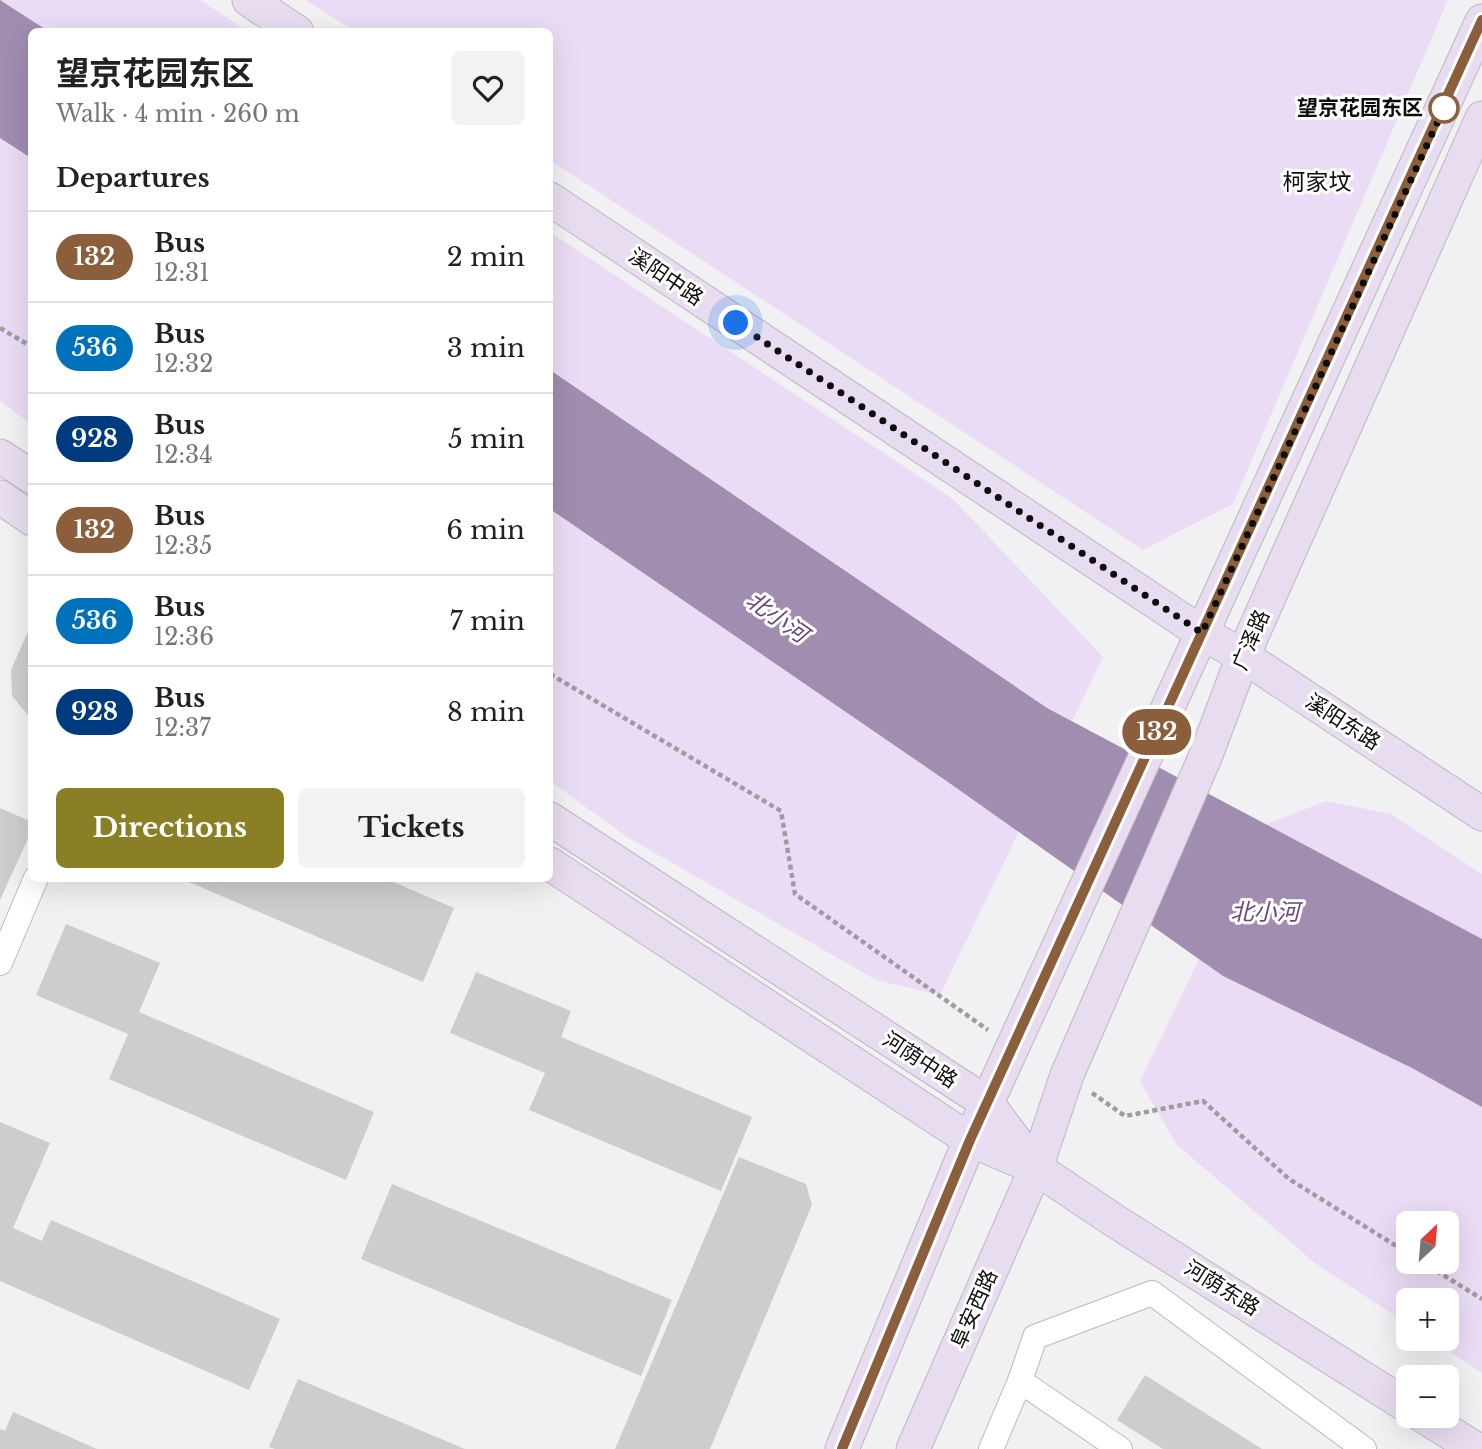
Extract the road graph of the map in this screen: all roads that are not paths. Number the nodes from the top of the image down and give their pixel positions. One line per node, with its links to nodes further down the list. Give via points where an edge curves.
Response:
1 (249, 0): 3 (main road)
2 (1482, 20): 10 (main road)
3 (291, 28)
4 (1482, 118): 11 (main road, 广泽路)
5 (553, 201): 10 (main road, 溪阳中路)
6 (0, 456): 7 (main road)
7 (28, 474)
8 (0, 497): 9 (main road)
9 (28, 516)
10 (1202, 633): 11 (main road, 溪阳东路); 17 (main road)
11 (1242, 656): 12 (main road, 溪阳东路); 19 (main road, 广泽路, via 1206,755 1067,1075)
12 (1482, 814)
13 (553, 821): 17 (main road, 河荫中路)
14 (553, 866): 18 (main road, 河荫中路)
15 (34, 882): 16 (street)
16 (0, 963)
17 (987, 1102): 18 (main road); 19 (main road, 河荫中路)
18 (970, 1140): 19 (main road, 河荫中路); 23 (main road)
19 (1036, 1168): 21 (main road, 河荫东路); 24 (main road, 阜安西路)
20 (1020, 1381): 25 (street); 26 (street); 27 (street, via 1035,1337 1152,1293)
21 (1396, 1399)
22 (1442, 1428): 28 (main road)
23 (842, 1449)
24 (913, 1449)
25 (991, 1449)
26 (1120, 1449)
27 (1364, 1449)
28 (1476, 1449)

